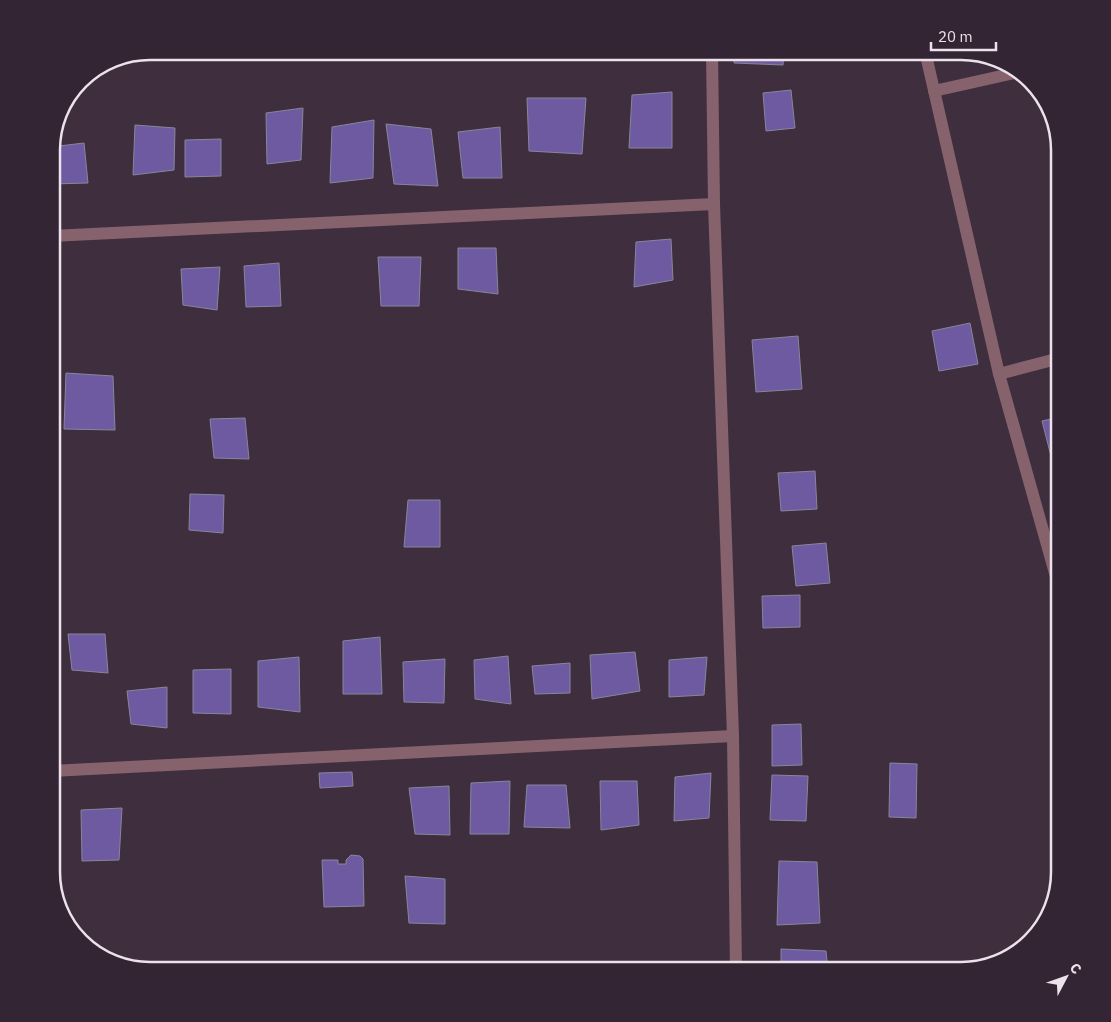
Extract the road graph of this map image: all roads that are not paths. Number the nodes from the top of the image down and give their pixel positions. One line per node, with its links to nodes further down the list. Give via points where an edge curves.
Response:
1 (712, 60): 5 (street)
2 (927, 60): 4 (street)
3 (1010, 74): 4 (street)
4 (934, 91): 8 (street)
5 (714, 204): 6 (street); 10 (street)
6 (60, 236)
7 (1051, 360): 8 (street)
8 (999, 374): 9 (street)
9 (1051, 558)
10 (732, 736): 11 (street); 12 (street)
11 (60, 771)
12 (736, 962)

